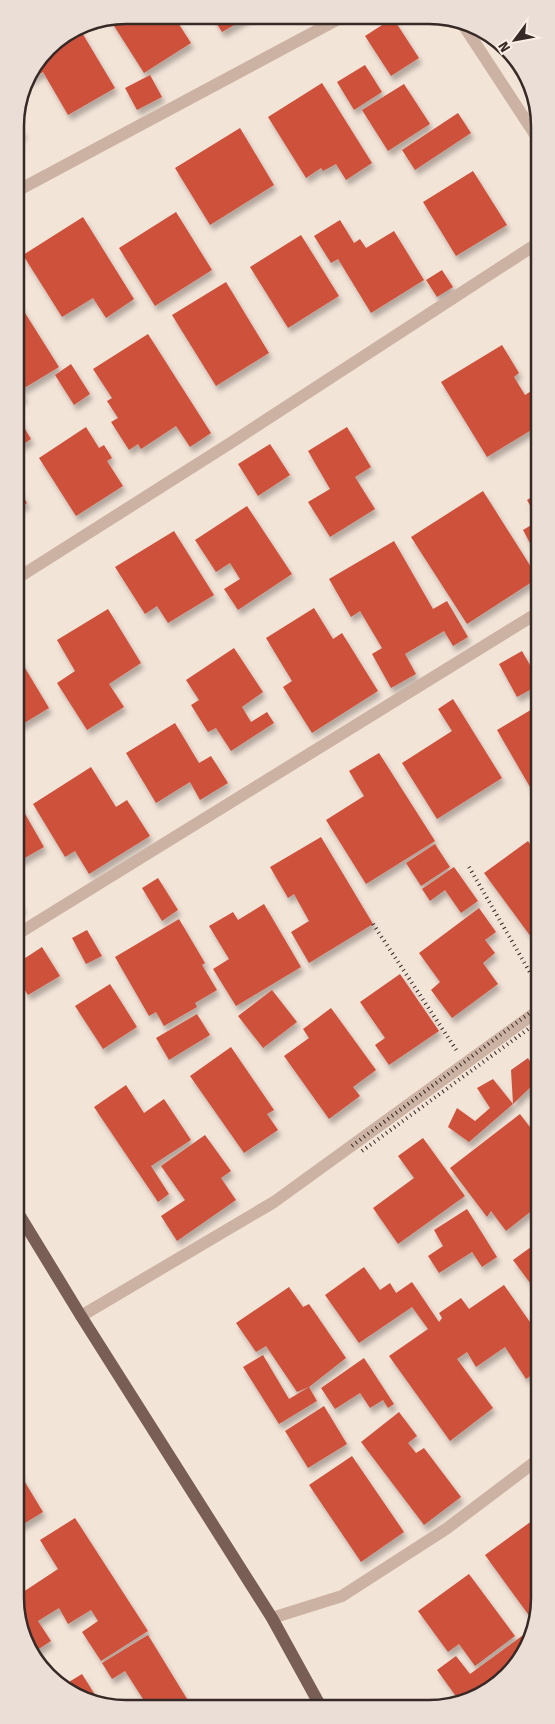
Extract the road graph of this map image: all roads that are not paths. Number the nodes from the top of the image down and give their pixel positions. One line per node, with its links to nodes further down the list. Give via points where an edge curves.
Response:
1 (329, 24): 4 (street)
2 (467, 31): 3 (street)
3 (531, 128)
4 (24, 187)
5 (531, 248): 6 (street)
6 (24, 574)
7 (531, 616): 8 (street)
8 (24, 929)
9 (531, 1016): 11 (street, via 274,1202)
10 (24, 1222): 11 (main road)
11 (81, 1316): 13 (main road)
12 (531, 1465): 13 (street, via 446,1529 342,1596)
13 (272, 1618): 14 (main road)
14 (317, 1700)

